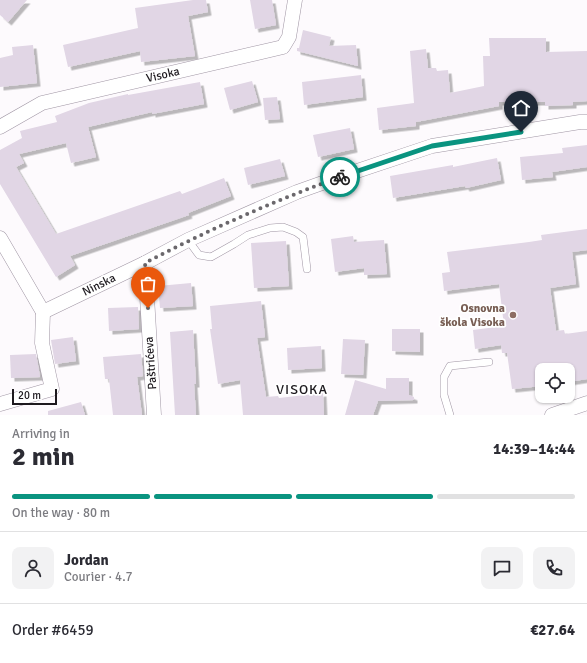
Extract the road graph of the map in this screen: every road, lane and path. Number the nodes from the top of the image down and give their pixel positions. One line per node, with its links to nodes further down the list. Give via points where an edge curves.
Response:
1 (295, 0): 3 (street, Visoka, via 289,37 284,47 42,103)
2 (587, 122): 5 (street, Ninska, via 432,146 297,192)
3 (0, 127)
4 (0, 238): 8 (street)
5 (188, 240): 6 (street, Ninska); 7 (lane, via 199,255 211,256 248,235 283,227 303,237)
6 (145, 263): 8 (street, Ninska); 12 (street, Paštrićeva)
7 (307, 269)
8 (43, 312): 11 (street, via 42,343 52,389)
9 (488, 362): 13 (lane, via 450,366 444,377 444,395)
10 (587, 403): 14 (street)
11 (0, 404)
12 (154, 415)
13 (450, 415)
14 (552, 415)

